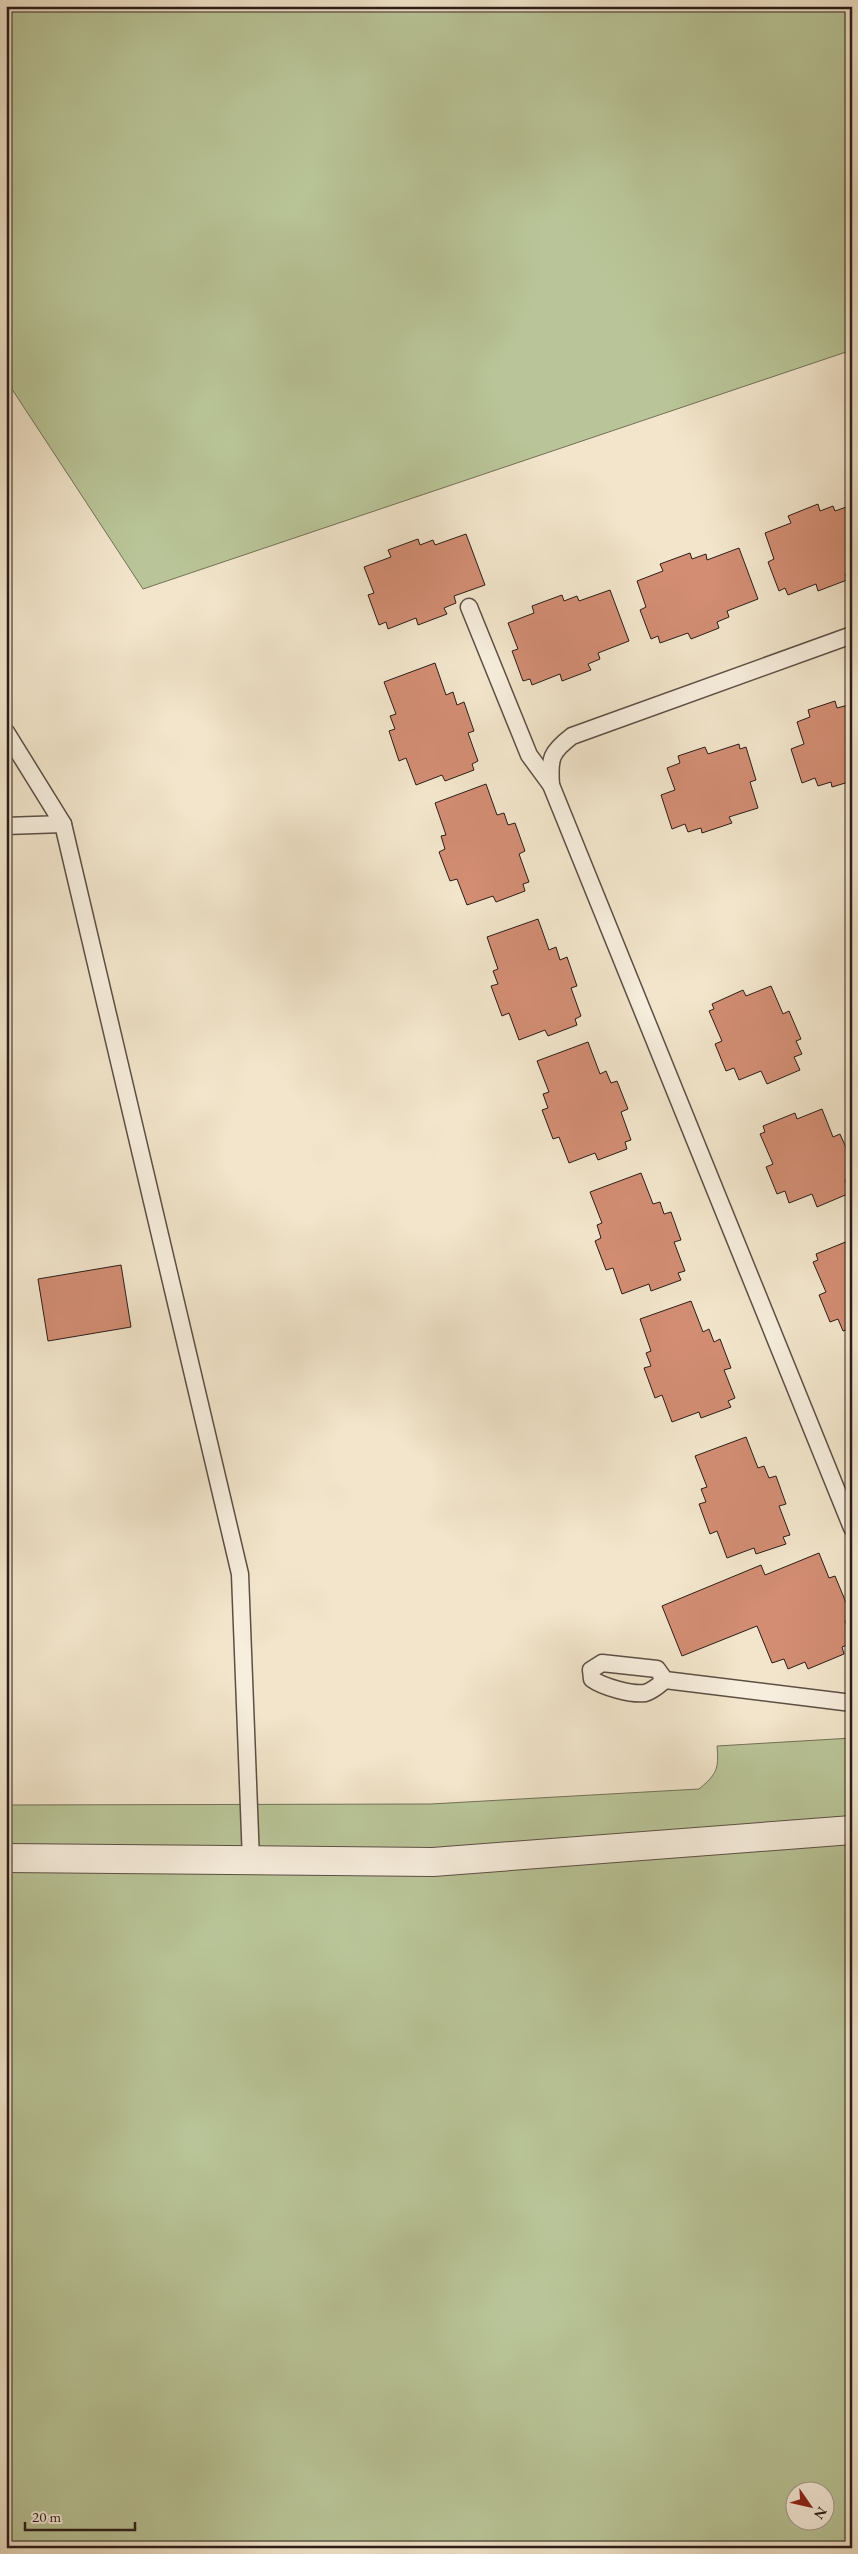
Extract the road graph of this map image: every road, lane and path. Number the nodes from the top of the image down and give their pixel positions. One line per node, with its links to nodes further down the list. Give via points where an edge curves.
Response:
1 (469, 607): 4 (lane, via 529,755)
2 (852, 635): 4 (lane, via 572,736 558,747 550,762)
3 (6, 732): 5 (lane)
4 (551, 785): 7 (lane)
5 (63, 824): 6 (lane); 12 (lane, via 240,1574)
6 (6, 826)
7 (852, 1528)
8 (665, 1680): 9 (lane)
9 (852, 1703)
10 (852, 1830): 12 (street, via 433,1862)
11 (6, 1858): 12 (street)
12 (250, 1861)

